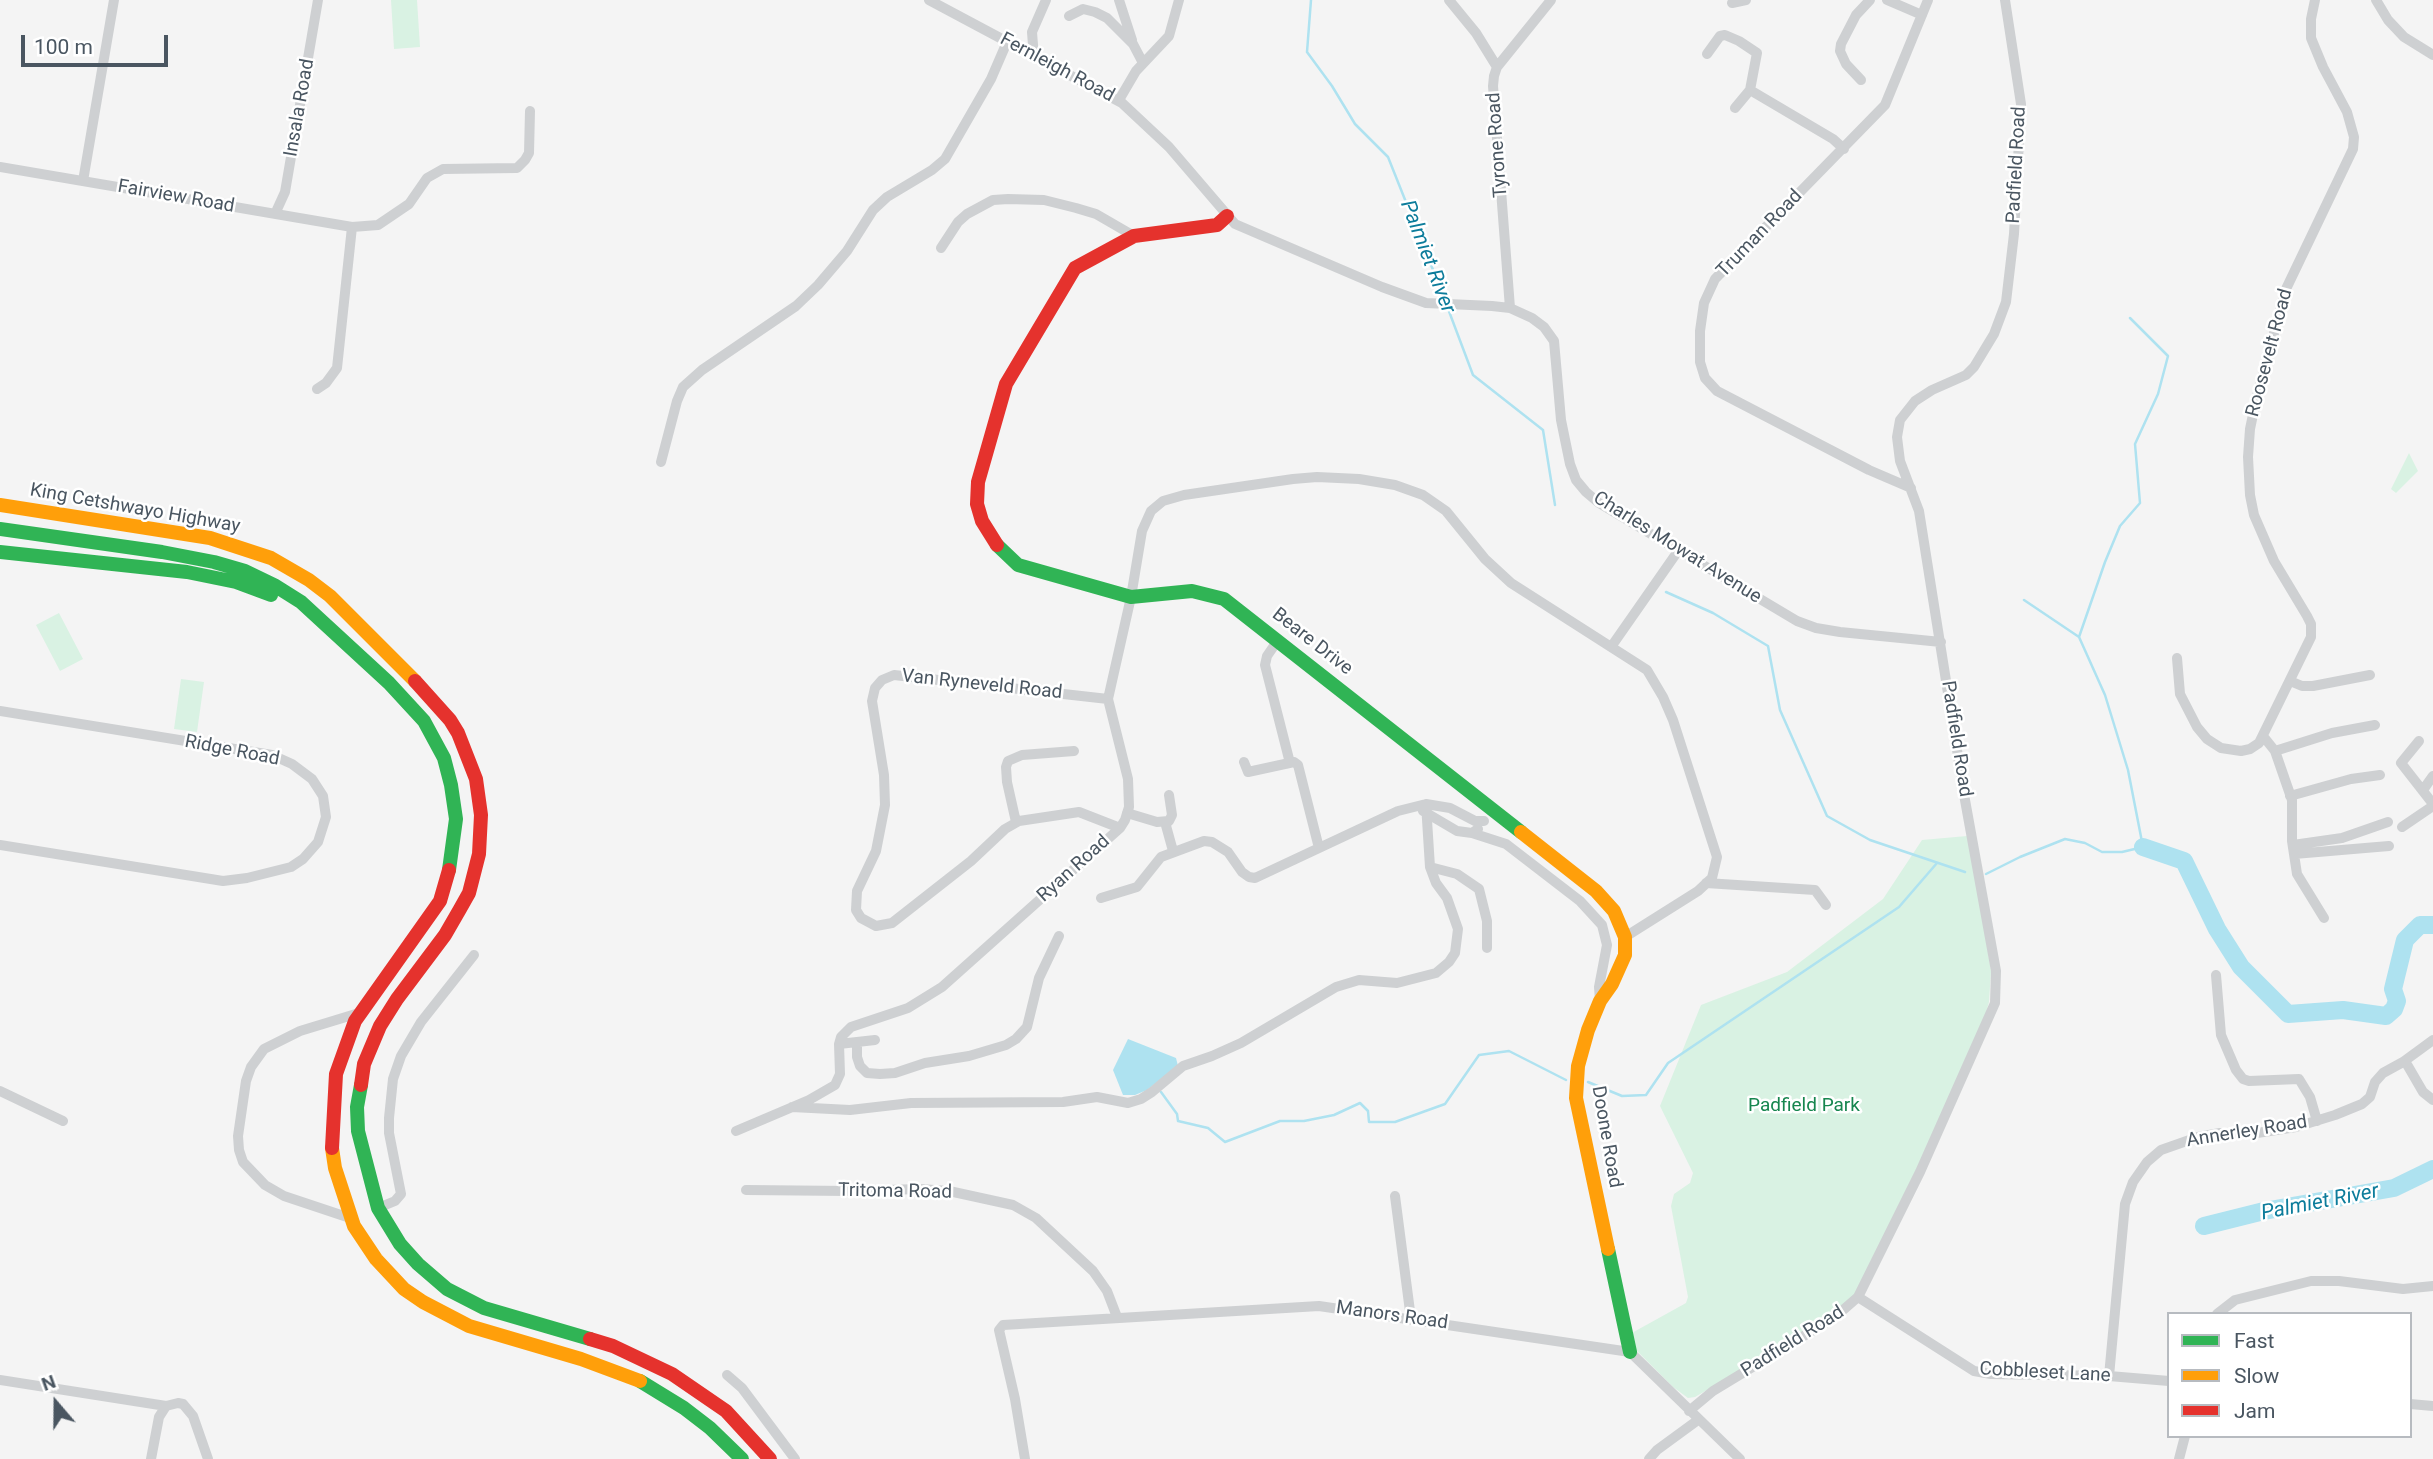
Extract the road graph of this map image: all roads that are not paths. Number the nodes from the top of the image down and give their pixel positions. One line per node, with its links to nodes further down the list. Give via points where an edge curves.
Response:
1 (114, 0): 33 (street)
2 (318, 0): 34 (street, Insala Road, via 285,192)
3 (929, 0): 19 (street, Fernleigh Road)
4 (1046, 0): 23 (street, via 1032,32)
5 (1119, 0): 20 (street)
6 (1179, 0): 24 (street, via 1169,36)
7 (1449, 0): 25 (street)
8 (1551, 0): 25 (street, Tyrone Road)
9 (1745, 0): 16 (street)
10 (1870, 0): 26 (street, via 1856,15 1840,51)
11 (1887, 0): 17 (street)
12 (1928, 0): 17 (street, Truman Road)
13 (2005, 0): 42 (street, Padfield Road, via 2021,104 2006,302 1994,334 1970,372 1923,395 1900,419 1898,455)
14 (2315, 0): 54 (street, Roosevelt Road, via 2311,38 2347,112 2354,149 2286,289 2256,400 2248,457 2254,515 2311,631)
15 (2376, 0): 22 (street, via 2404,37)
16 (1732, 3)
17 (1922, 15): 31 (street, Truman Road, via 1885,105)
18 (1069, 16): 20 (street, via 1083,9 1095,12)
19 (1007, 42): 23 (street, Fernleigh Road); 41 (street, via 945,159 873,209 846,251 796,306 683,387)
20 (1133, 44): 24 (street)
21 (1707, 54): 27 (street, via 1725,35 1755,50)
22 (2433, 55)
23 (1034, 58): 28 (street, Fernleigh Road)
24 (1143, 63): 28 (street)
25 (1497, 67): 39 (street, Tyrone Road, via 1493,86)
26 (1861, 80)
27 (1750, 90): 29 (street); 31 (street)
28 (1119, 100): 35 (street, Fernleigh Road, via 1162,140)
29 (1735, 108)
30 (530, 111): 36 (street, via 529,153 517,167 443,169 428,178 409,204 379,225)
31 (1844, 149): 42 (street, Truman Road, via 1715,279 1704,303 1700,362 1705,378 1717,391)
32 (0, 167): 33 (street, Fairview Road)
33 (83, 181): 34 (street, Fairview Road)
34 (275, 214): 36 (street, Fairview Road)
35 (1227, 216): 37 (main road, via 1217,225); 39 (street, Charles Mowat Avenue, via 1235,224 1426,303)
36 (352, 227): 40 (street, via 337,368)
37 (1134, 236): 38 (street, via 1076,208 1044,200 1008,199 993,200 967,214); 47 (main road, via 1082,263 1068,278 1006,384 977,490 987,529 1018,565)
38 (941, 248)
39 (1510, 308): 45 (street, Charles Mowat Avenue, via 1544,327 1554,341 1565,448 1576,480 1599,503)
40 (317, 389)
41 (661, 462)
42 (1911, 488): 50 (street, Padfield Road)
43 (0, 505): 109 (main road, King Cetshwayo Highway, via 210,538 271,558 330,596 430,696 458,733 476,779 481,815 479,854 460,909 380,1026 364,1064 357,1107 359,1131)
44 (0, 529): 48 (main road, King Cetshwayo Highway, via 162,552 245,571 301,602)
45 (1678, 551): 50 (street, Charles Mowat Avenue, via 1816,628); 51 (street)
46 (0, 552): 48 (main road, via 217,578 275,597)
47 (1131, 597): 49 (main road, Beare Drive, via 1175,591 1208,593 1234,606); 51 (street, via 1145,522 1163,501 1293,479 1359,479 1412,490 1436,503 1511,583); 55 (street, Ryan Road)
48 (323, 623): 95 (main road, King Cetshwayo Highway, via 425,721 444,758 456,819 452,862 440,901)
49 (1278, 640): 63 (street, via 1265,664); 72 (main road, Beare Drive)
50 (1941, 642): 112 (street, Padfield Road, via 1997,995 1954,1097)
51 (1611, 647): 85 (street, via 1647,670 1673,720 1715,846 1716,867)
52 (2178, 658): 58 (street, via 2182,701 2207,738 2233,751 2254,748)
53 (2370, 675): 54 (street, via 2313,686)
54 (2290, 681): 58 (street)
55 (1108, 699): 71 (street, Ryan Road, via 1128,779); 73 (street, Van Ryneveld Road, via 894,675 878,683 872,701 885,805 876,851 857,891 856,910 861,918 876,926 892,923)
56 (0, 711): 79 (street, Ridge Road, via 272,755 312,779 326,806 322,833 303,859 291,867 223,881)
57 (2375, 725): 61 (street)
58 (2263, 736): 61 (street)
59 (2419, 741): 66 (street, via 2401,763)
60 (1074, 751): 73 (street, via 1022,755 1008,761 1007,782)
61 (2274, 751): 68 (street)
62 (1244, 762): 63 (street, via 1248,772)
63 (1290, 763): 81 (street, via 1300,767)
64 (2381, 775): 68 (street)
65 (2433, 776): 66 (street)
66 (2423, 790): 69 (street)
67 (1169, 795): 74 (street, via 1172,815)
68 (2290, 796): 82 (street)
69 (2433, 805): 76 (street)
70 (1423, 808): 72 (street, via 1450,808 1475,821); 78 (street, via 1457,831); 81 (street, via 1380,817); 84 (street)
71 (1127, 813): 74 (street); 77 (street, Ryan Road)
72 (1488, 815): 78 (street); 90 (main road, Beare Drive, via 1596,891 1614,911)
73 (1016, 822): 77 (street, via 1079,812)
74 (1166, 822): 83 (street)
75 (2388, 822): 82 (street)
76 (2402, 827)
77 (1120, 828): 99 (street, Ryan Road, via 942,987 908,1008 851,1027)
78 (1472, 833): 94 (street, via 1506,844 1580,901 1602,925 1607,944)
79 (0, 845)
80 (2389, 846): 82 (street)
81 (1319, 848): 83 (street, via 1255,878 1245,875 1232,855 1212,842)
82 (2293, 850): 88 (street, via 2297,874)
83 (1173, 851): 86 (street, via 1157,860 1138,887)
84 (1430, 867): 91 (street, via 1457,874 1479,889 1487,921); 103 (street, via 1458,929 1455,953 1444,968 1397,983 1359,981 1336,987 1241,1044 1182,1066 1141,1100 1128,1103 1097,1097 1063,1102 911,1103 850,1110)
85 (1706, 883): 87 (street, via 1815,890); 90 (street)
86 (1101, 898)
87 (1826, 905)
88 (2324, 918)
89 (1059, 936): 98 (street, via 1039,978 1027,1027 1006,1045 880,1074 867,1073 860,1066)
90 (1625, 937): 94 (main road, Doone Road, via 1619,971)
91 (1487, 948)
92 (474, 955): 109 (street, via 401,1056 393,1079 389,1133 401,1194)
93 (2216, 975): 105 (street, via 2221,1035 2236,1070 2249,1081 2299,1079)
94 (1600, 1001): 116 (main road, Doone Road, via 1578,1066 1576,1098)
95 (360, 1013): 110 (main road, King Cetshwayo Highway, via 336,1074 332,1115 335,1168); 110 (street, via 292,1034 264,1049 246,1081 238,1136 243,1162 265,1185)
96 (875, 1040): 98 (street)
97 (2433, 1040): 100 (street)
98 (857, 1043): 99 (street)
99 (839, 1044): 103 (street, via 841,1074 835,1085)
100 (2405, 1061): 102 (street); 105 (street, Annerley Road, via 2378,1078 2362,1104)
101 (0, 1091): 104 (street)
102 (2433, 1100)
103 (792, 1107): 106 (street)
104 (62, 1121)
105 (2317, 1121): 118 (street, Annerley Road, via 2257,1133 2197,1137 2161,1150 2147,1162 2125,1203)
106 (736, 1131)
107 (746, 1190): 114 (street, Tritoma Road, via 919,1189 1013,1205 1036,1217 1093,1271)
108 (1395, 1196): 115 (street)
109 (378, 1208): 130 (main road, King Cetshwayo Highway, via 400,1244 447,1289 484,1308 613,1346 672,1374 726,1411)
110 (351, 1218): 129 (main road, King Cetshwayo Highway, via 388,1273 423,1302 469,1326 634,1378 684,1408)
111 (2433, 1286): 113 (street, via 2403,1289 2311,1281 2235,1300)
112 (1858, 1297): 118 (street, Cobbleset Lane, via 1974,1371); 124 (street, Padfield Road, via 1835,1317)
113 (2220, 1312)
114 (1117, 1317): 115 (street, Manors Road, via 1319,1306); 132 (street, Manors Road, via 1000,1327)
115 (1411, 1319): 116 (street, Manors Road)
116 (1630, 1352): 124 (street)
117 (727, 1375): 131 (street)
118 (2109, 1376): 120 (street, Cobbleset Lane)
119 (0, 1380): 122 (street)
120 (2167, 1381)
121 (2412, 1404): 123 (street)
122 (166, 1406): 127 (street, via 159,1417); 128 (street, via 181,1404 193,1416)
123 (2433, 1406)
124 (1689, 1410): 125 (street)
125 (1698, 1420): 133 (street); 134 (street)
126 (2184, 1438): 135 (street)
127 (151, 1459)
128 (208, 1459)
129 (742, 1459)
130 (770, 1459)
131 (795, 1459)
132 (1025, 1459)
133 (1649, 1459)
134 (1740, 1459)
135 (2179, 1459)

